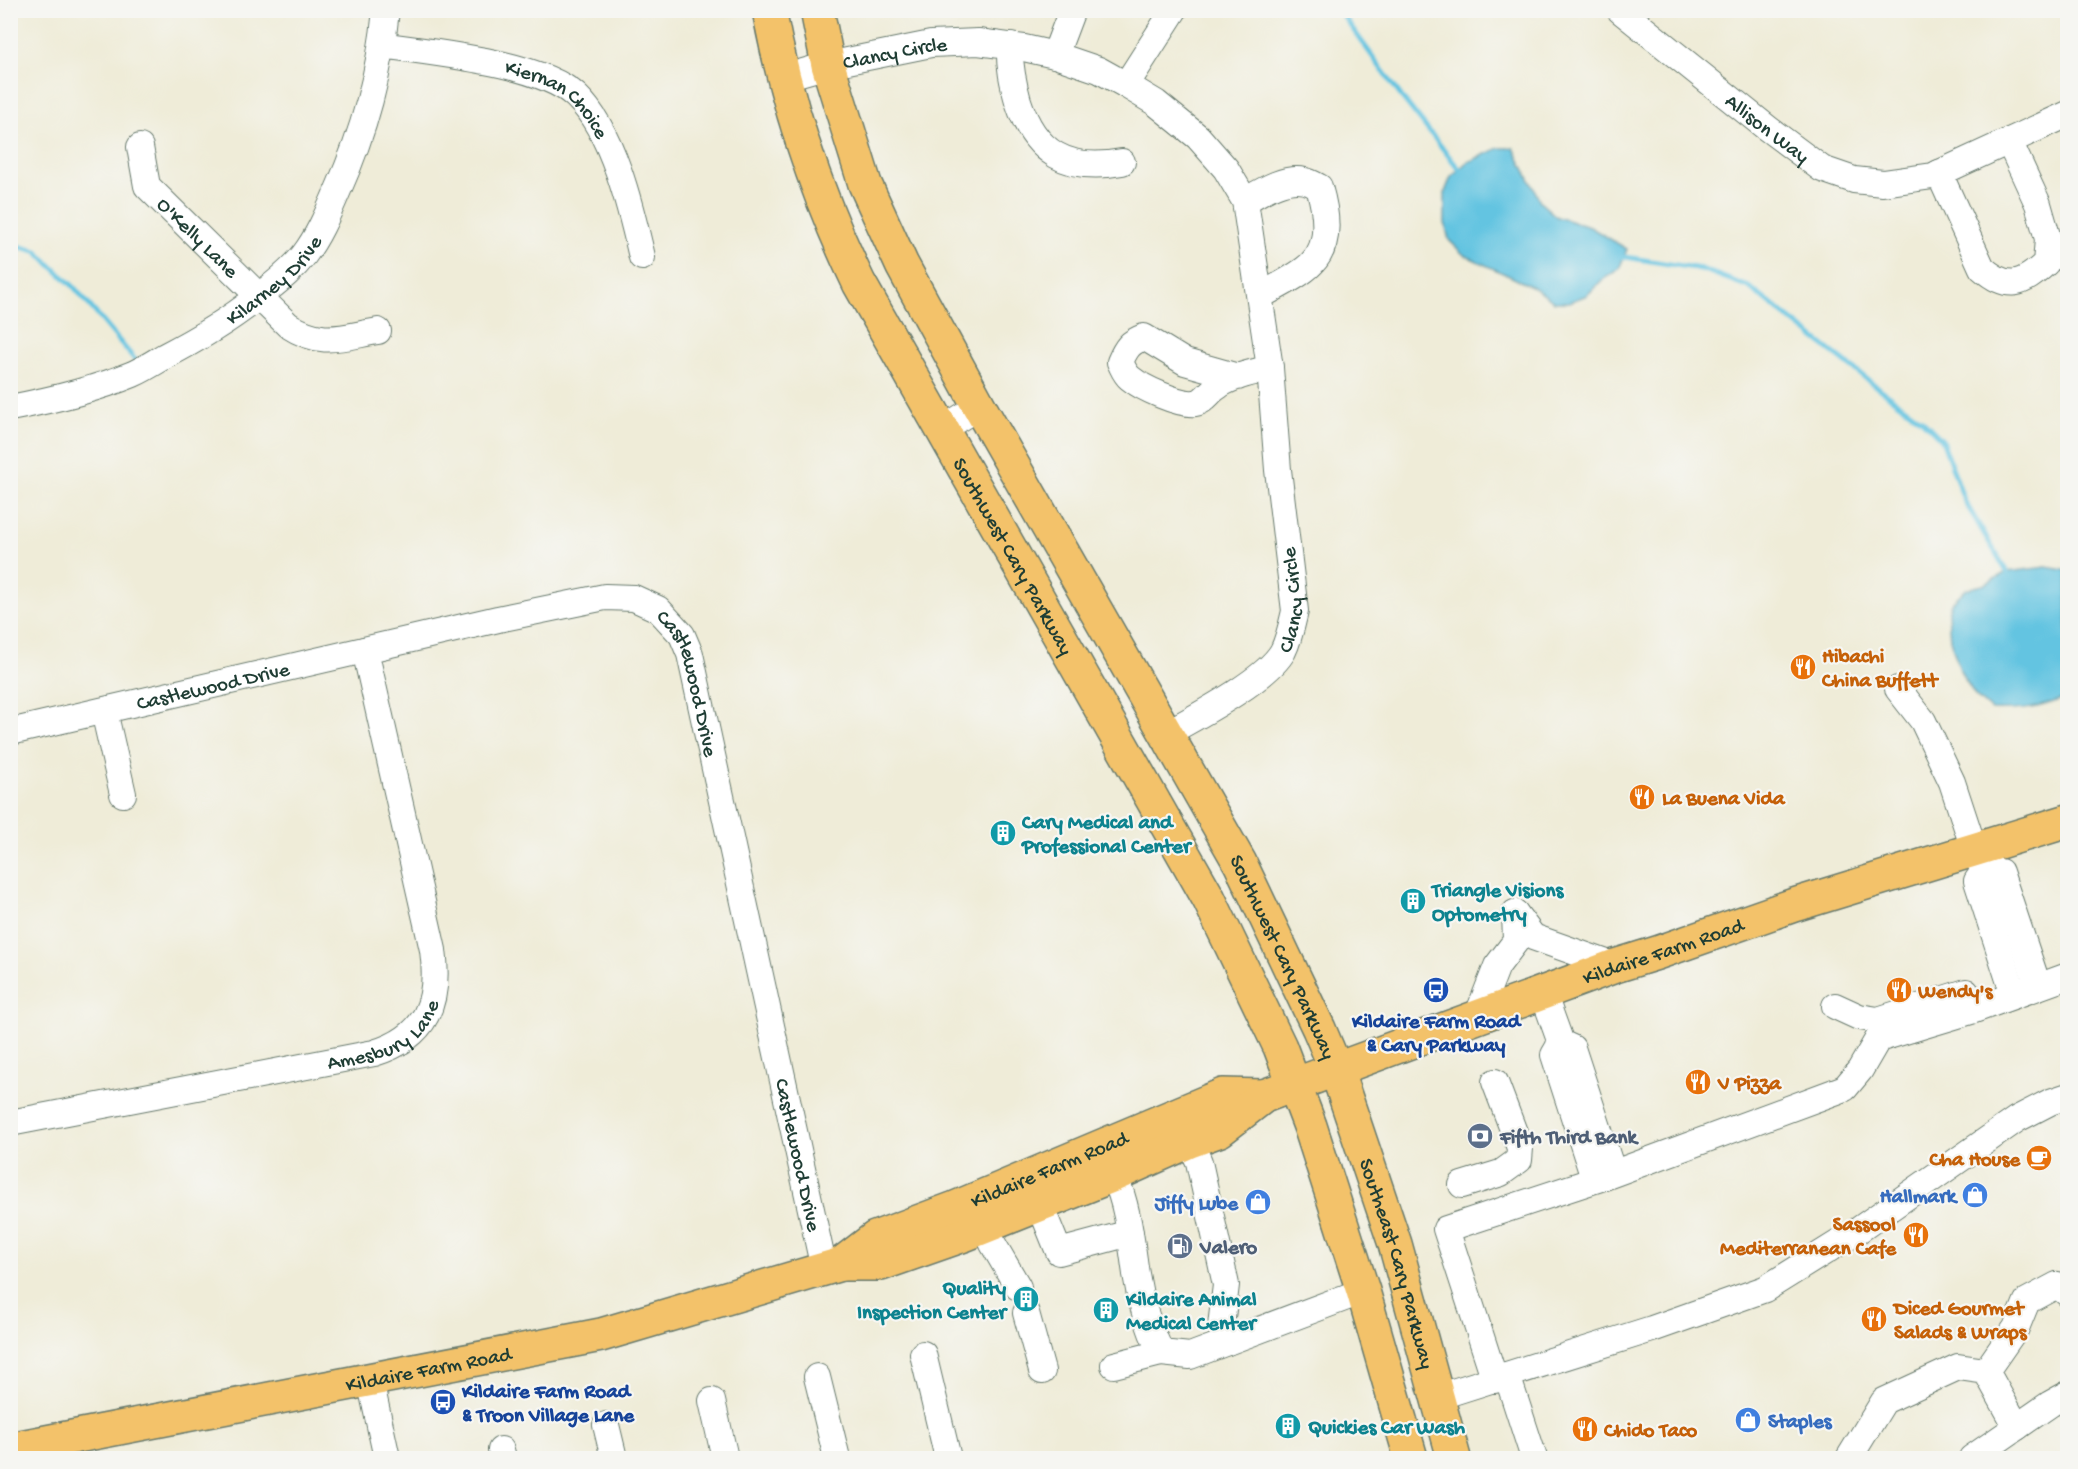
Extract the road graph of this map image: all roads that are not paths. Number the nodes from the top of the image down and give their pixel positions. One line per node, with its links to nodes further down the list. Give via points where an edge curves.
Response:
1 (386, 10): 7 (street, Kilarney Drive)
2 (768, 10): 11 (main road, Southwest Cary Parkway)
3 (817, 10): 10 (main road, Southwest Cary Parkway)
4 (1072, 10): 9 (street)
5 (1174, 10): 12 (street)
6 (1620, 10): 17 (street, Allison Way, via 1822,169 1854,180 1883,183)
7 (382, 45): 19 (street, Kiernan Choice, via 495,63 532,73 575,95 590,112 614,160); 21 (street, Kilarney Drive, via 361,135 318,234 291,270)
8 (1010, 46): 9 (street, Clancy Circle); 10 (street, Clancy Circle, via 978,42 930,44); 16 (street, via 1012,83 1030,131 1041,146 1058,157 1079,163 1101,166)
9 (1055, 55): 12 (street, Clancy Circle, via 1099,70)
10 (828, 65): 11 (street, Clancy Circle); 25 (main road, Southwest Cary Parkway, via 865,184 902,265)
11 (782, 78): 27 (main road, Southwest Cary Parkway, via 805,156 841,246)
12 (1126, 85): 18 (street, Clancy Circle, via 1198,137 1226,169)
13 (2067, 114): 14 (street, Allison Way)
14 (2009, 141): 17 (street, Allison Way); 17 (street, via 2038,204 2048,239 2046,263 2030,278 2007,283 1982,268)
15 (140, 147): 21 (street, O'Kelly Lane, via 147,186)
16 (1122, 162)
17 (1939, 173)
18 (1245, 201): 20 (street, Clancy Circle); 20 (street, via 1288,181 1305,181 1319,187 1324,205 1326,230 1312,263)
19 (642, 257)
20 (1260, 296): 23 (street, Clancy Circle)
21 (259, 297): 22 (street, O'Kelly Lane, via 288,325 306,335 325,340); 26 (street, Kilarney Drive, via 208,334 133,374 90,389)
22 (378, 331)
23 (1270, 368): 24 (street); 32 (street, Clancy Circle, via 1295,611 1290,630 1276,662 1259,678)
24 (1238, 377)
25 (980, 406): 27 (street); 32 (main road, Southwest Cary Parkway)
26 (10, 408)
27 (941, 430): 46 (main road, Southwest Cary Parkway, via 1209,899)
28 (365, 650): 30 (street, Castlewood Drive); 49 (street, Amesbury Lane, via 433,950 435,989 422,1023 413,1034 374,1053); 57 (street, Castlewood Drive, via 619,596 658,609 682,635 690,654)
29 (1898, 688): 35 (street, via 1923,721 1952,782)
30 (104, 711): 31 (street, Castlewood Drive); 33 (street)
31 (10, 732)
32 (1167, 733): 44 (main road, Southwest Cary Parkway, via 1240,863)
33 (123, 794)
34 (2067, 820): 35 (main road, Kildaire Farm Road)
35 (1979, 860): 36 (main road, Kildaire Farm Road, via 1794,905); 38 (street, via 2000,872); 41 (street, via 1977,881)
36 (1615, 966): 40 (main road, Kildaire Farm Road); 43 (street, via 1533,937 1515,913 1516,941 1497,966)
37 (2067, 976): 38 (street)
38 (2038, 986): 41 (street)
39 (1966, 992): 42 (street, via 1878,1020 1859,1017)
40 (1543, 993): 43 (main road, Kildaire Farm Road); 52 (street, via 1561,1043 1572,1048 1609,1161)
41 (2014, 995): 52 (street, via 1878,1039 1845,1088)
42 (1835, 1006)
43 (1477, 1017): 44 (main road, Kildaire Farm Road)
44 (1336, 1069): 46 (main road, Kildaire Farm Road); 72 (main road, Southeast Cary Parkway, via 1395,1244)
45 (1495, 1082): 53 (street, via 1520,1148 1519,1160 1501,1173)
46 (1295, 1085): 47 (main road, Kildaire Farm Road); 59 (main road, Southeast Cary Parkway)
47 (1264, 1096): 50 (main road, Kildaire Farm Road, via 1220,1130); 57 (main road, Kildaire Farm Road, via 1223,1095 956,1208 875,1238)
48 (2067, 1096): 69 (street, via 2017,1119 1853,1234 1765,1289)
49 (10, 1123)
50 (1190, 1141): 51 (main road, Kildaire Farm Road); 62 (street, via 1199,1162 1226,1285 1221,1326)
51 (1114, 1175): 54 (main road, Kildaire Farm Road); 56 (street)
52 (1604, 1177): 69 (street, via 1446,1228)
53 (1462, 1185)
54 (1040, 1205): 55 (main road, Kildaire Farm Road); 56 (street, via 1059,1252)
55 (986, 1227): 57 (main road, Kildaire Farm Road, via 881,1264); 58 (street)
56 (1130, 1233): 63 (street, via 1136,1276 1150,1330)
57 (833, 1267): 70 (main road, Kildaire Farm Road, via 601,1335)
58 (1018, 1287)
59 (1362, 1291): 62 (street); 82 (main road, Southeast Cary Parkway)
60 (2067, 1294): 67 (street, via 2057,1285 2027,1300 2016,1328)
61 (1026, 1313): 66 (street)
62 (1227, 1342): 63 (street, via 1190,1356)
63 (1161, 1353): 65 (street)
64 (922, 1354): 81 (street)
65 (1114, 1365)
66 (1042, 1371)
67 (1986, 1371): 75 (street); 85 (street, via 1958,1367 1884,1401)
68 (817, 1377): 80 (street)
69 (1501, 1378): 72 (street); 84 (street)
70 (370, 1380): 76 (main road, Kildaire Farm Road); 77 (street)
71 (2067, 1394): 75 (street)
72 (1437, 1397): 83 (main road, Southeast Cary Parkway)
73 (712, 1401): 79 (street)
74 (606, 1425): 78 (street)
75 (2017, 1427): 86 (street)
76 (10, 1449)
77 (387, 1458)
78 (614, 1458)
79 (725, 1458)
80 (837, 1458)
81 (948, 1458)
82 (1411, 1458)
83 (1454, 1458)
84 (1534, 1458)
85 (1849, 1458)
86 (1972, 1458)

